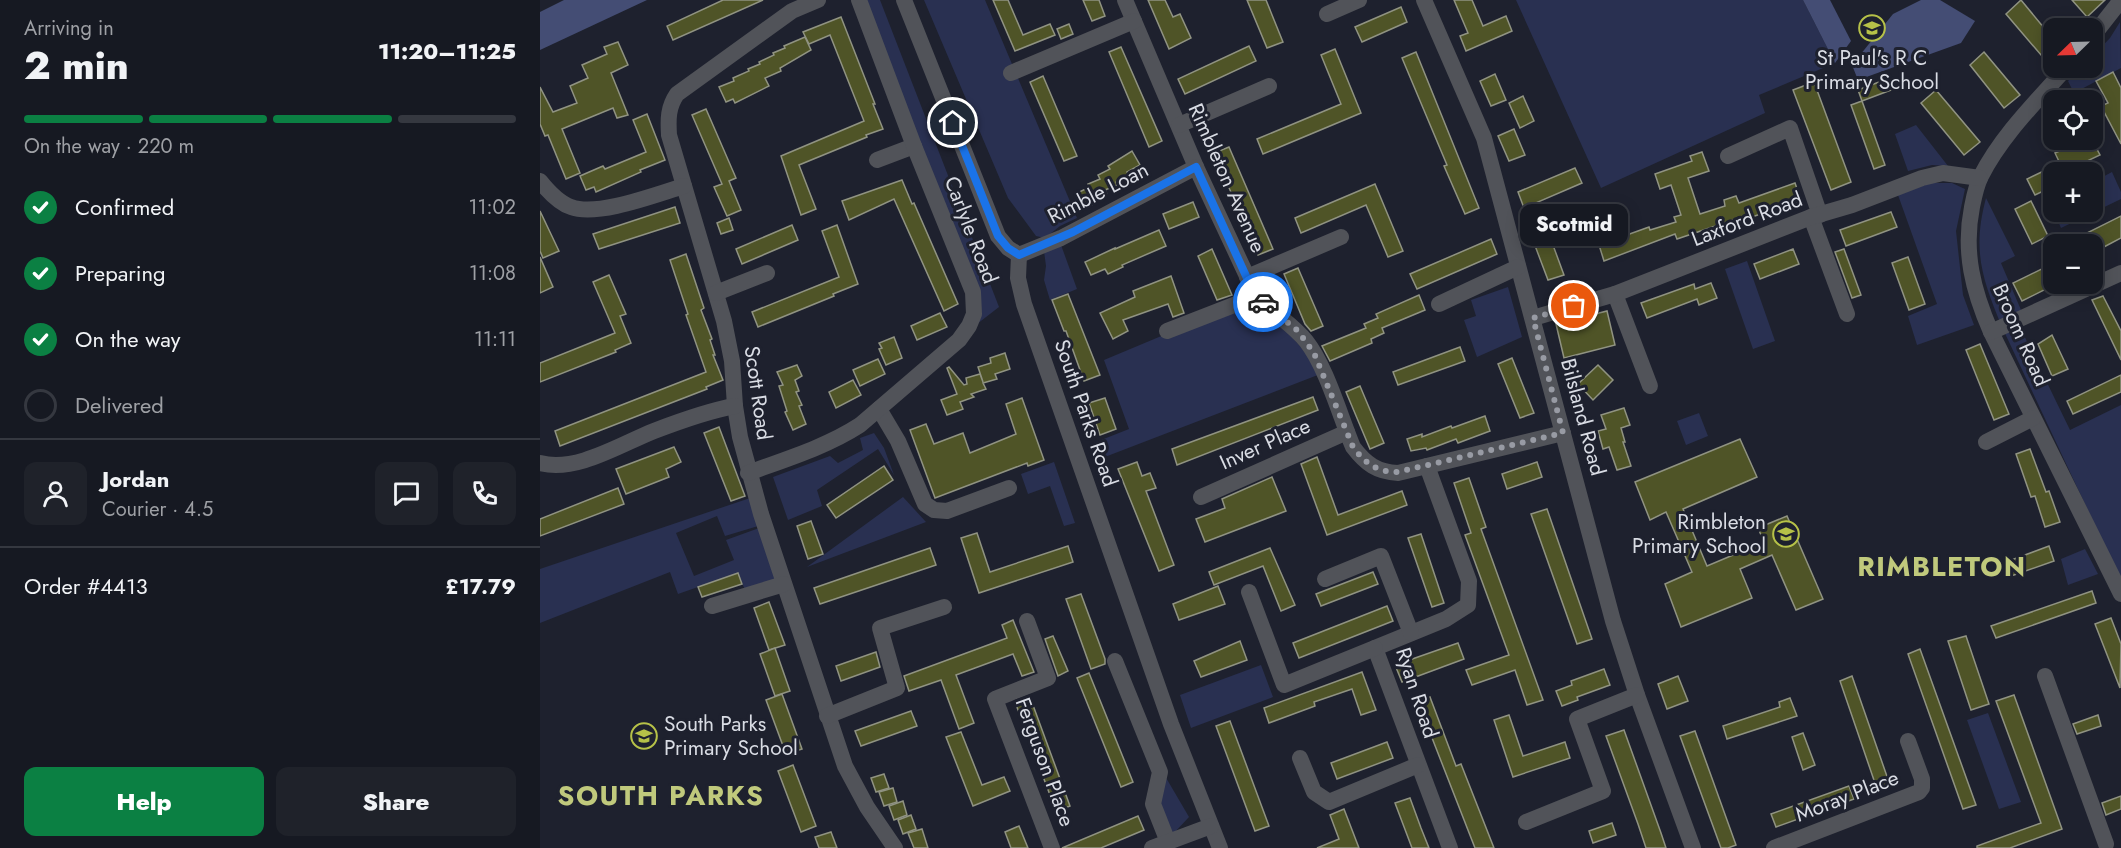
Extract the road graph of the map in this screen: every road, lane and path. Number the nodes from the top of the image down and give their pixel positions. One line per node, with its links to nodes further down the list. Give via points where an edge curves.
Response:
1 (818, 0): 22 (street, Scott Road, via 792,11 671,102 669,135)
2 (859, 0): 16 (street, Carlyle Road)
3 (904, 0): 25 (street, via 992,223 1002,242)
4 (1125, 0): 10 (street, Rimbleton Avenue)
5 (1359, 0): 8 (street)
6 (1424, 0): 26 (street, Bilsland Road, via 1484,138)
7 (2121, 0): 9 (street)
8 (1327, 14)
9 (2115, 19): 11 (street)
10 (1134, 21): 12 (street); 15 (street, Rimbleton Avenue)
11 (2103, 28)
12 (1011, 73)
13 (2057, 78): 20 (street, Broom Road, via 2001,144)
14 (1269, 86): 15 (street)
15 (1179, 125): 19 (street, Rimbleton Avenue)
16 (914, 146): 18 (street); 40 (street, Carlyle Road, via 973,292 974,314 959,340)
17 (1728, 156): 23 (street, via 1790,128)
18 (877, 160)
19 (1196, 167): 25 (street, Rimble Loan, via 1061,238); 29 (street, Rimbleton Avenue)
20 (1980, 178): 23 (street, Laxford Road, via 1943,173); 37 (street, Broom Road, via 1970,216 1968,259)
21 (540, 181): 22 (street, via 563,203 587,210)
22 (684, 186): 30 (street, Scott Road)
23 (1815, 216): 31 (street, Laxford Road); 34 (street)
24 (1341, 237): 29 (street)
25 (1019, 255): 67 (street, South Parks Road, via 1018,278 1024,304)
26 (1518, 267): 33 (street); 35 (street, Bilsland Road)
27 (767, 273): 30 (street)
28 (2121, 273): 37 (street)
29 (1247, 277): 32 (street, Rimbleton Avenue)
30 (716, 293): 39 (street, Scott Road, via 732,362)
31 (1615, 294): 35 (street, Laxford Road); 38 (street)
32 (1257, 296): 36 (street); 42 (street, Rimbleton Avenue, via 1307,342)
33 (1439, 304)
34 (1847, 314)
35 (1533, 318): 43 (street, Bilsland Road)
36 (1167, 331)
37 (1991, 332): 41 (street, Broom Road)
38 (1650, 386)
39 (735, 406): 45 (street, via 657,430 576,463); 47 (street, Scott Road)
40 (879, 409): 47 (street, Carlyle Road, via 842,436); 48 (street, via 929,508 947,511)
41 (2033, 418): 44 (street); 53 (street, Broom Road)
42 (1347, 432): 46 (street, Rimbleton Avenue, via 1353,447 1374,469 1398,472); 49 (street, Inver Place)
43 (1563, 433): 46 (street, Rimbleton Avenue); 61 (street, Bilsland Road, via 1612,621)
44 (1986, 442)
45 (540, 463)
46 (1427, 466): 57 (street, Ryan Road, via 1469,581 1468,605)
47 (748, 473): 51 (street, Scott Road)
48 (1009, 488)
49 (1201, 497)
50 (1325, 579): 57 (street, via 1381,556)
51 (784, 584): 54 (street); 62 (street, Scott Road)
52 (1249, 592): 58 (street, via 1284,685)
53 (2121, 594)
54 (712, 606)
55 (944, 607): 62 (street, via 880,628 897,688)
56 (1027, 621): 71 (street, Ferguson Place, via 1048,678 995,699)
57 (1411, 633): 58 (street, Ryan Road)
58 (1375, 648): 65 (street, Ryan Road)
59 (1115, 661): 69 (street, via 1160,772 1153,804)
60 (2045, 676): 68 (street)
61 (1637, 695): 66 (street, via 1577,719 1603,791); 74 (street, Bilsland Road)
62 (827, 716): 70 (street, Scott Road, via 845,766)
63 (1908, 741): 75 (street, Moray Place, via 1922,779 1919,792)
64 (1300, 758): 65 (street, via 1314,792 1329,802)
65 (1418, 765): 73 (street, Ryan Road)
66 (1527, 822)
67 (1210, 826): 69 (street); 72 (street, South Parks Road)
68 (2108, 843)
69 (1160, 845)
70 (895, 848)
71 (1052, 848)
72 (1220, 848)
73 (1450, 848)
74 (1693, 848)
75 (1774, 848)

